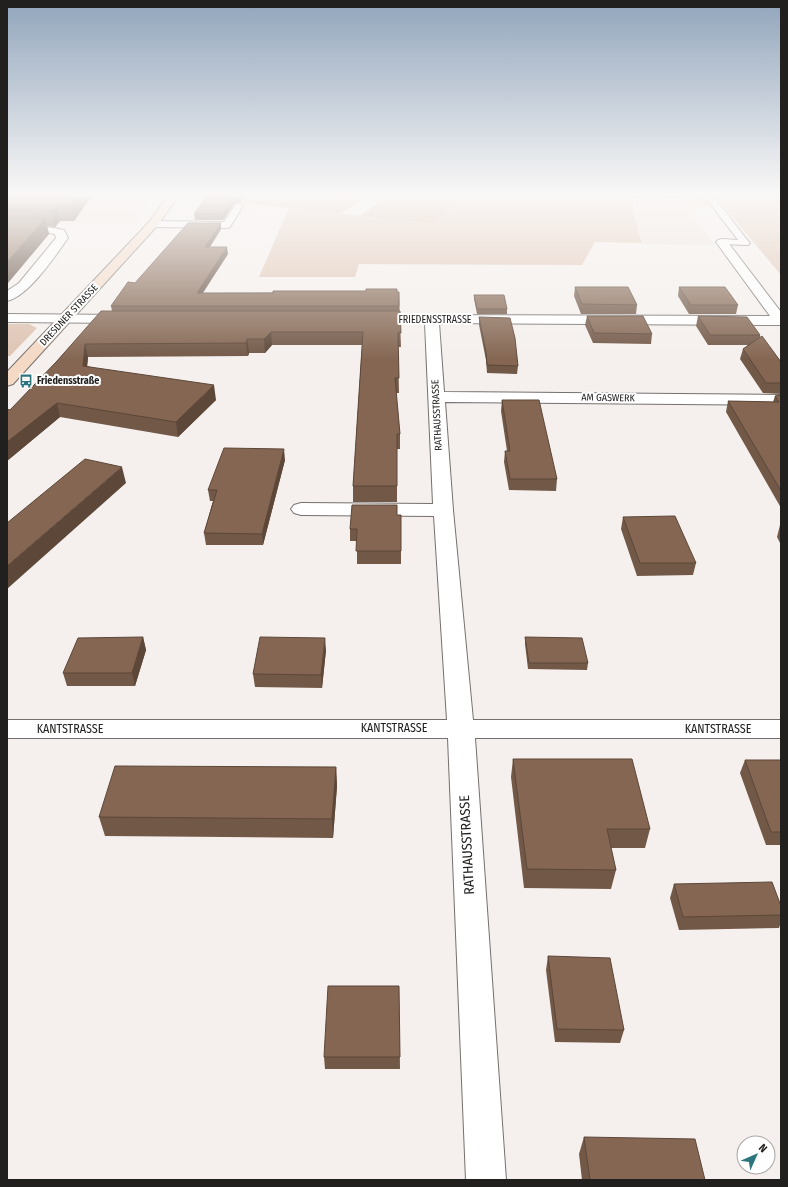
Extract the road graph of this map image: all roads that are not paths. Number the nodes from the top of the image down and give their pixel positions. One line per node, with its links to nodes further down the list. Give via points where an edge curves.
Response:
1 (54, 248): 4 (street, via 24,286)
2 (131, 248): 6 (street, DRESDNER STRASSE)
3 (727, 248): 10 (street)
4 (7, 297)
5 (7, 318): 6 (street)
6 (66, 319): 7 (street); 11 (street, DRESDNER STRASSE)
7 (138, 319)
8 (352, 319): 9 (street, FRIEDENSSTRASSE)
9 (432, 320): 10 (street, FRIEDENSSTRASSE); 12 (street, RATHAUSSTRASSE)
10 (781, 320)
11 (7, 381)
12 (436, 397): 13 (street, AM GASWERK); 15 (street, RATHAUSSTRASSE)
13 (781, 400)
14 (301, 509): 15 (street)
15 (443, 510): 16 (street, RATHAUSSTRASSE)
16 (461, 728): 17 (street, KANTSTRASSE); 18 (street, KANTSTRASSE); 19 (street, RATHAUSSTRASSE)
17 (7, 729)
18 (781, 729)
19 (486, 1180)

